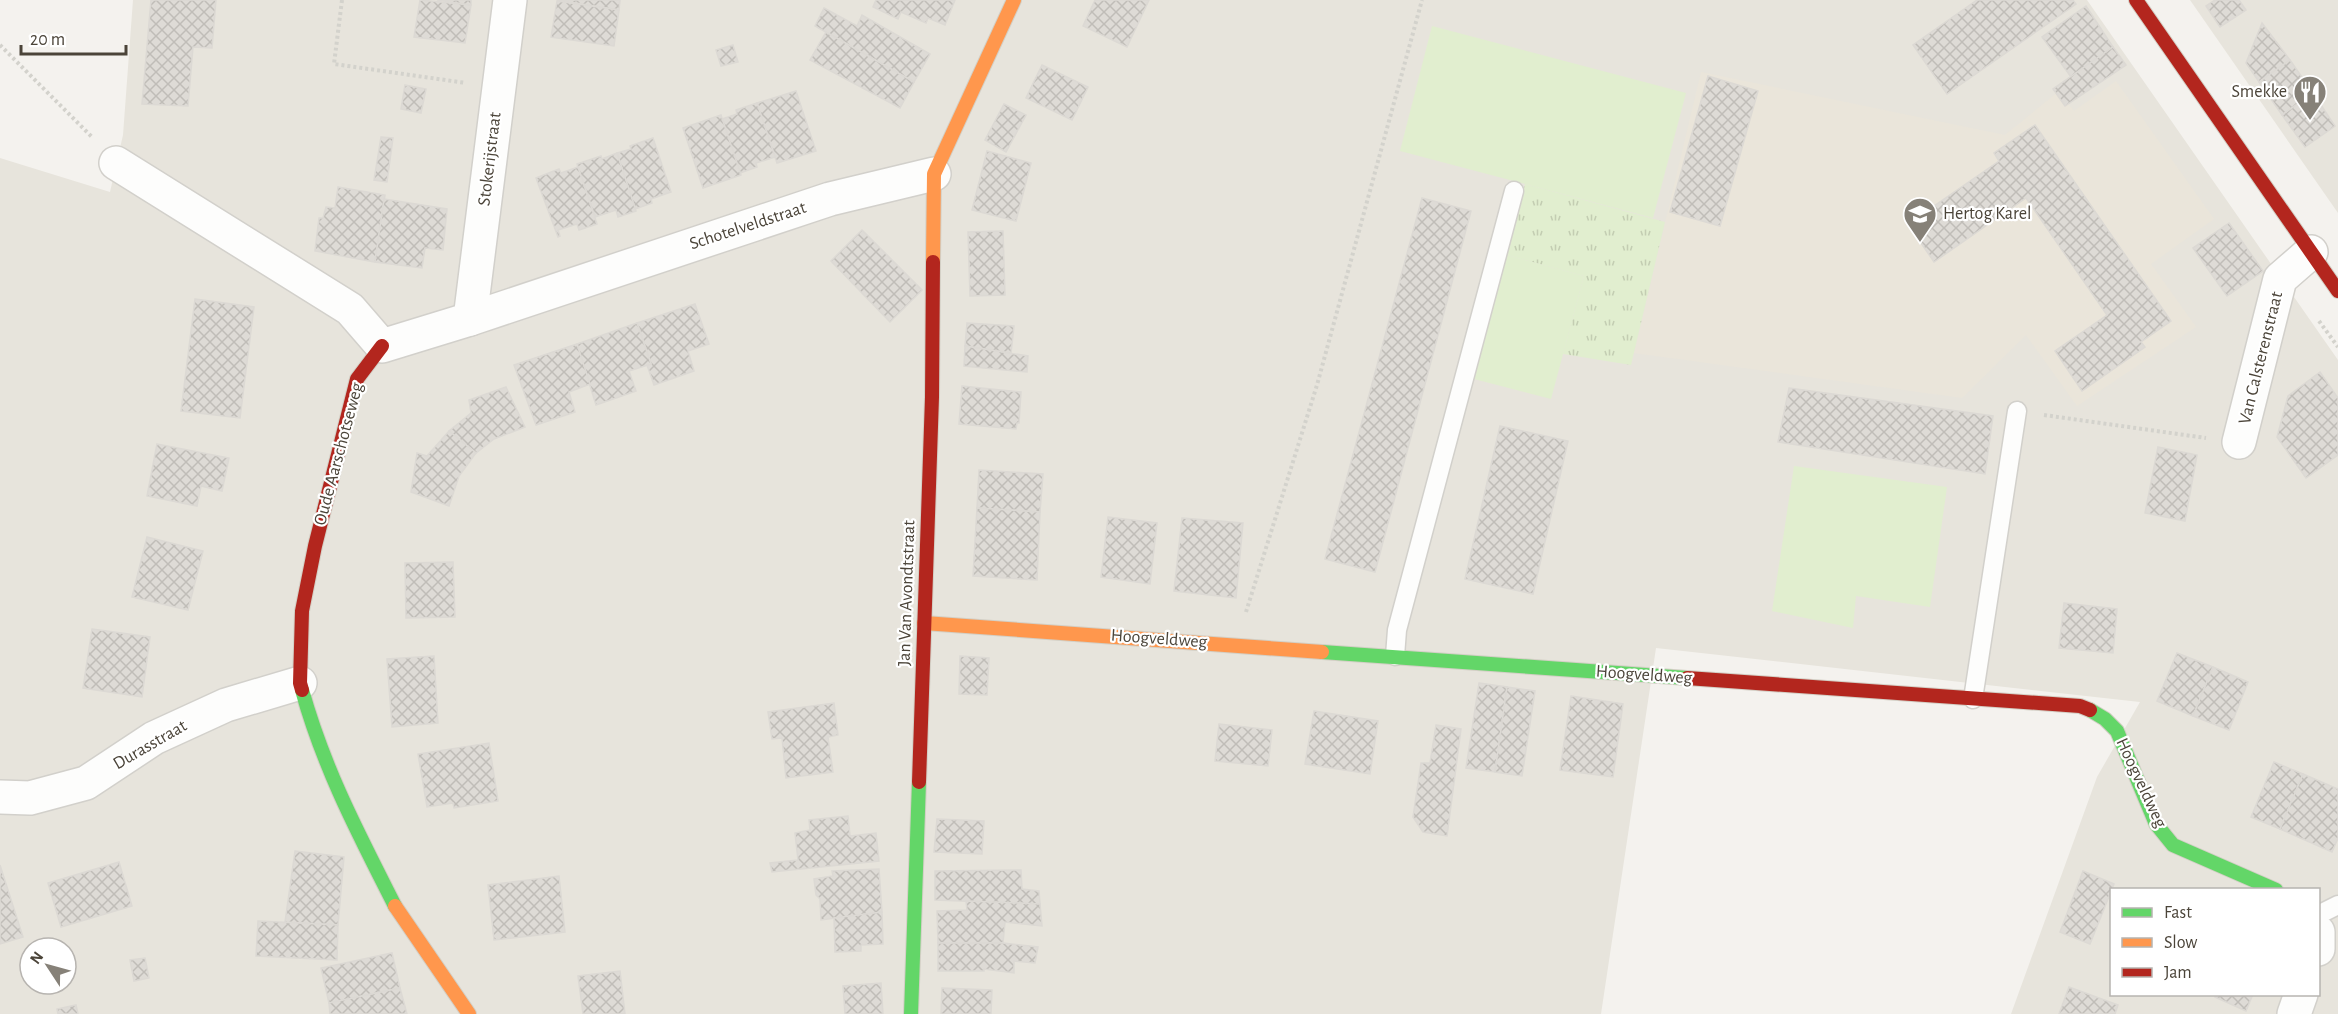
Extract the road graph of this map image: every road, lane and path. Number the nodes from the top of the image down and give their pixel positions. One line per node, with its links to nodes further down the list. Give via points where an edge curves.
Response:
1 (342, 0): 7 (path, via 334,64)
2 (510, 0): 7 (street, Stokerijstraat)
3 (1014, 0): 9 (street)
4 (1422, 0): 18 (path, via 1317,385)
5 (2136, 0): 11 (street)
6 (0, 45): 8 (path)
7 (499, 88): 13 (street, Stokerijstraat)
8 (116, 163): 14 (street, via 350,309)
9 (934, 174): 13 (street, Schotelveldstraat, via 830,199); 17 (street, Jan Van Avondtstraat)
10 (1514, 191): 19 (lane, via 1397,630)
11 (2311, 252): 12 (street); 16 (street, Van Calsterenstraat, via 2280,279)
12 (2338, 291)
13 (470, 319): 14 (street, Schotelveldstraat)
14 (382, 346): 20 (street, Oude Aarschotseweg, via 357,379 315,546 302,611)
15 (2017, 411): 16 (path); 21 (lane)
16 (2240, 442)
17 (924, 623): 18 (street, Hoogveldweg); 28 (street, Jan Van Avondtstraat)
18 (1236, 644): 19 (street, Hoogveldweg)
19 (1395, 657): 21 (street, Hoogveldweg)
20 (300, 683): 22 (street, Durasstraat, via 226,705 154,738 86,783 30,798); 27 (street, Oude Aarschotseweg, via 315,736 361,840 396,908)
21 (1973, 699): 23 (street, Hoogveldweg, via 2080,706 2096,713 2117,731 2156,824 2174,845)
22 (0, 797)
23 (2271, 888)
24 (2338, 905): 25 (lane)
25 (2320, 914)
26 (2300, 996): 29 (street)
27 (469, 1014)
28 (911, 1014)
29 (2294, 1014)

